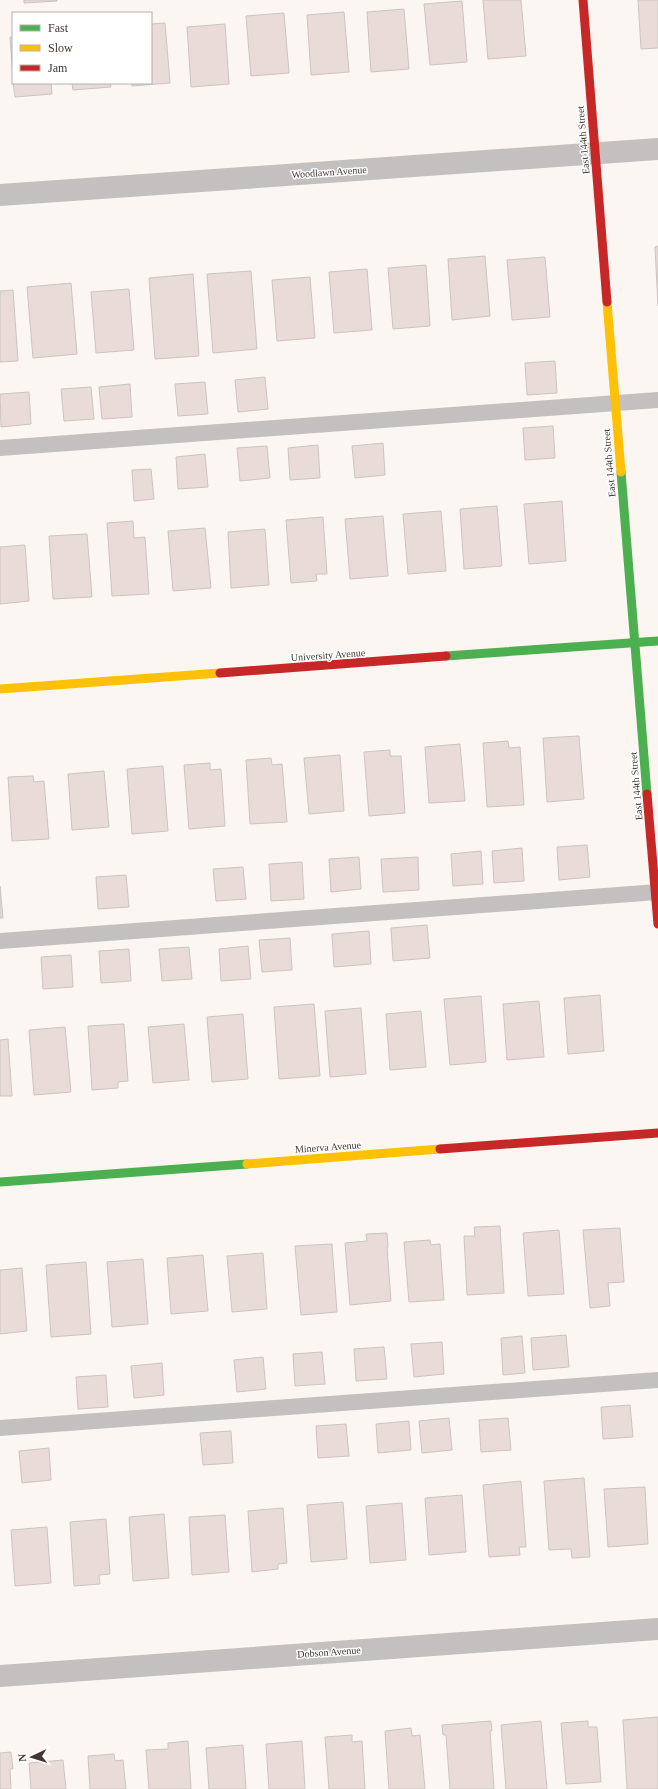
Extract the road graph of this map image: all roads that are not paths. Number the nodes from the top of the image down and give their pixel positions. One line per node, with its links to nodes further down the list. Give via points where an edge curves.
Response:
1 (583, 0): 3 (street, East 144th Street)
2 (658, 149): 3 (street, Woodlawn Avenue)
3 (595, 153): 4 (street, Woodlawn Avenue); 6 (street, East 144th Street)
4 (0, 195)
5 (658, 400): 6 (lane)
6 (615, 403): 7 (lane); 9 (street, East 144th Street)
7 (0, 448)
8 (658, 641): 9 (street, University Avenue)
9 (635, 643): 10 (street, University Avenue); 11 (street, East 144th Street)
10 (0, 689)
11 (657, 892): 12 (street, East 144th Street); 13 (lane)
12 (658, 924)
13 (0, 941)
14 (658, 1133): 15 (street, Minerva Avenue)
15 (0, 1182)
16 (658, 1380): 17 (lane)
17 (0, 1428)
18 (658, 1629): 19 (street, Dobson Avenue)
19 (0, 1676)

